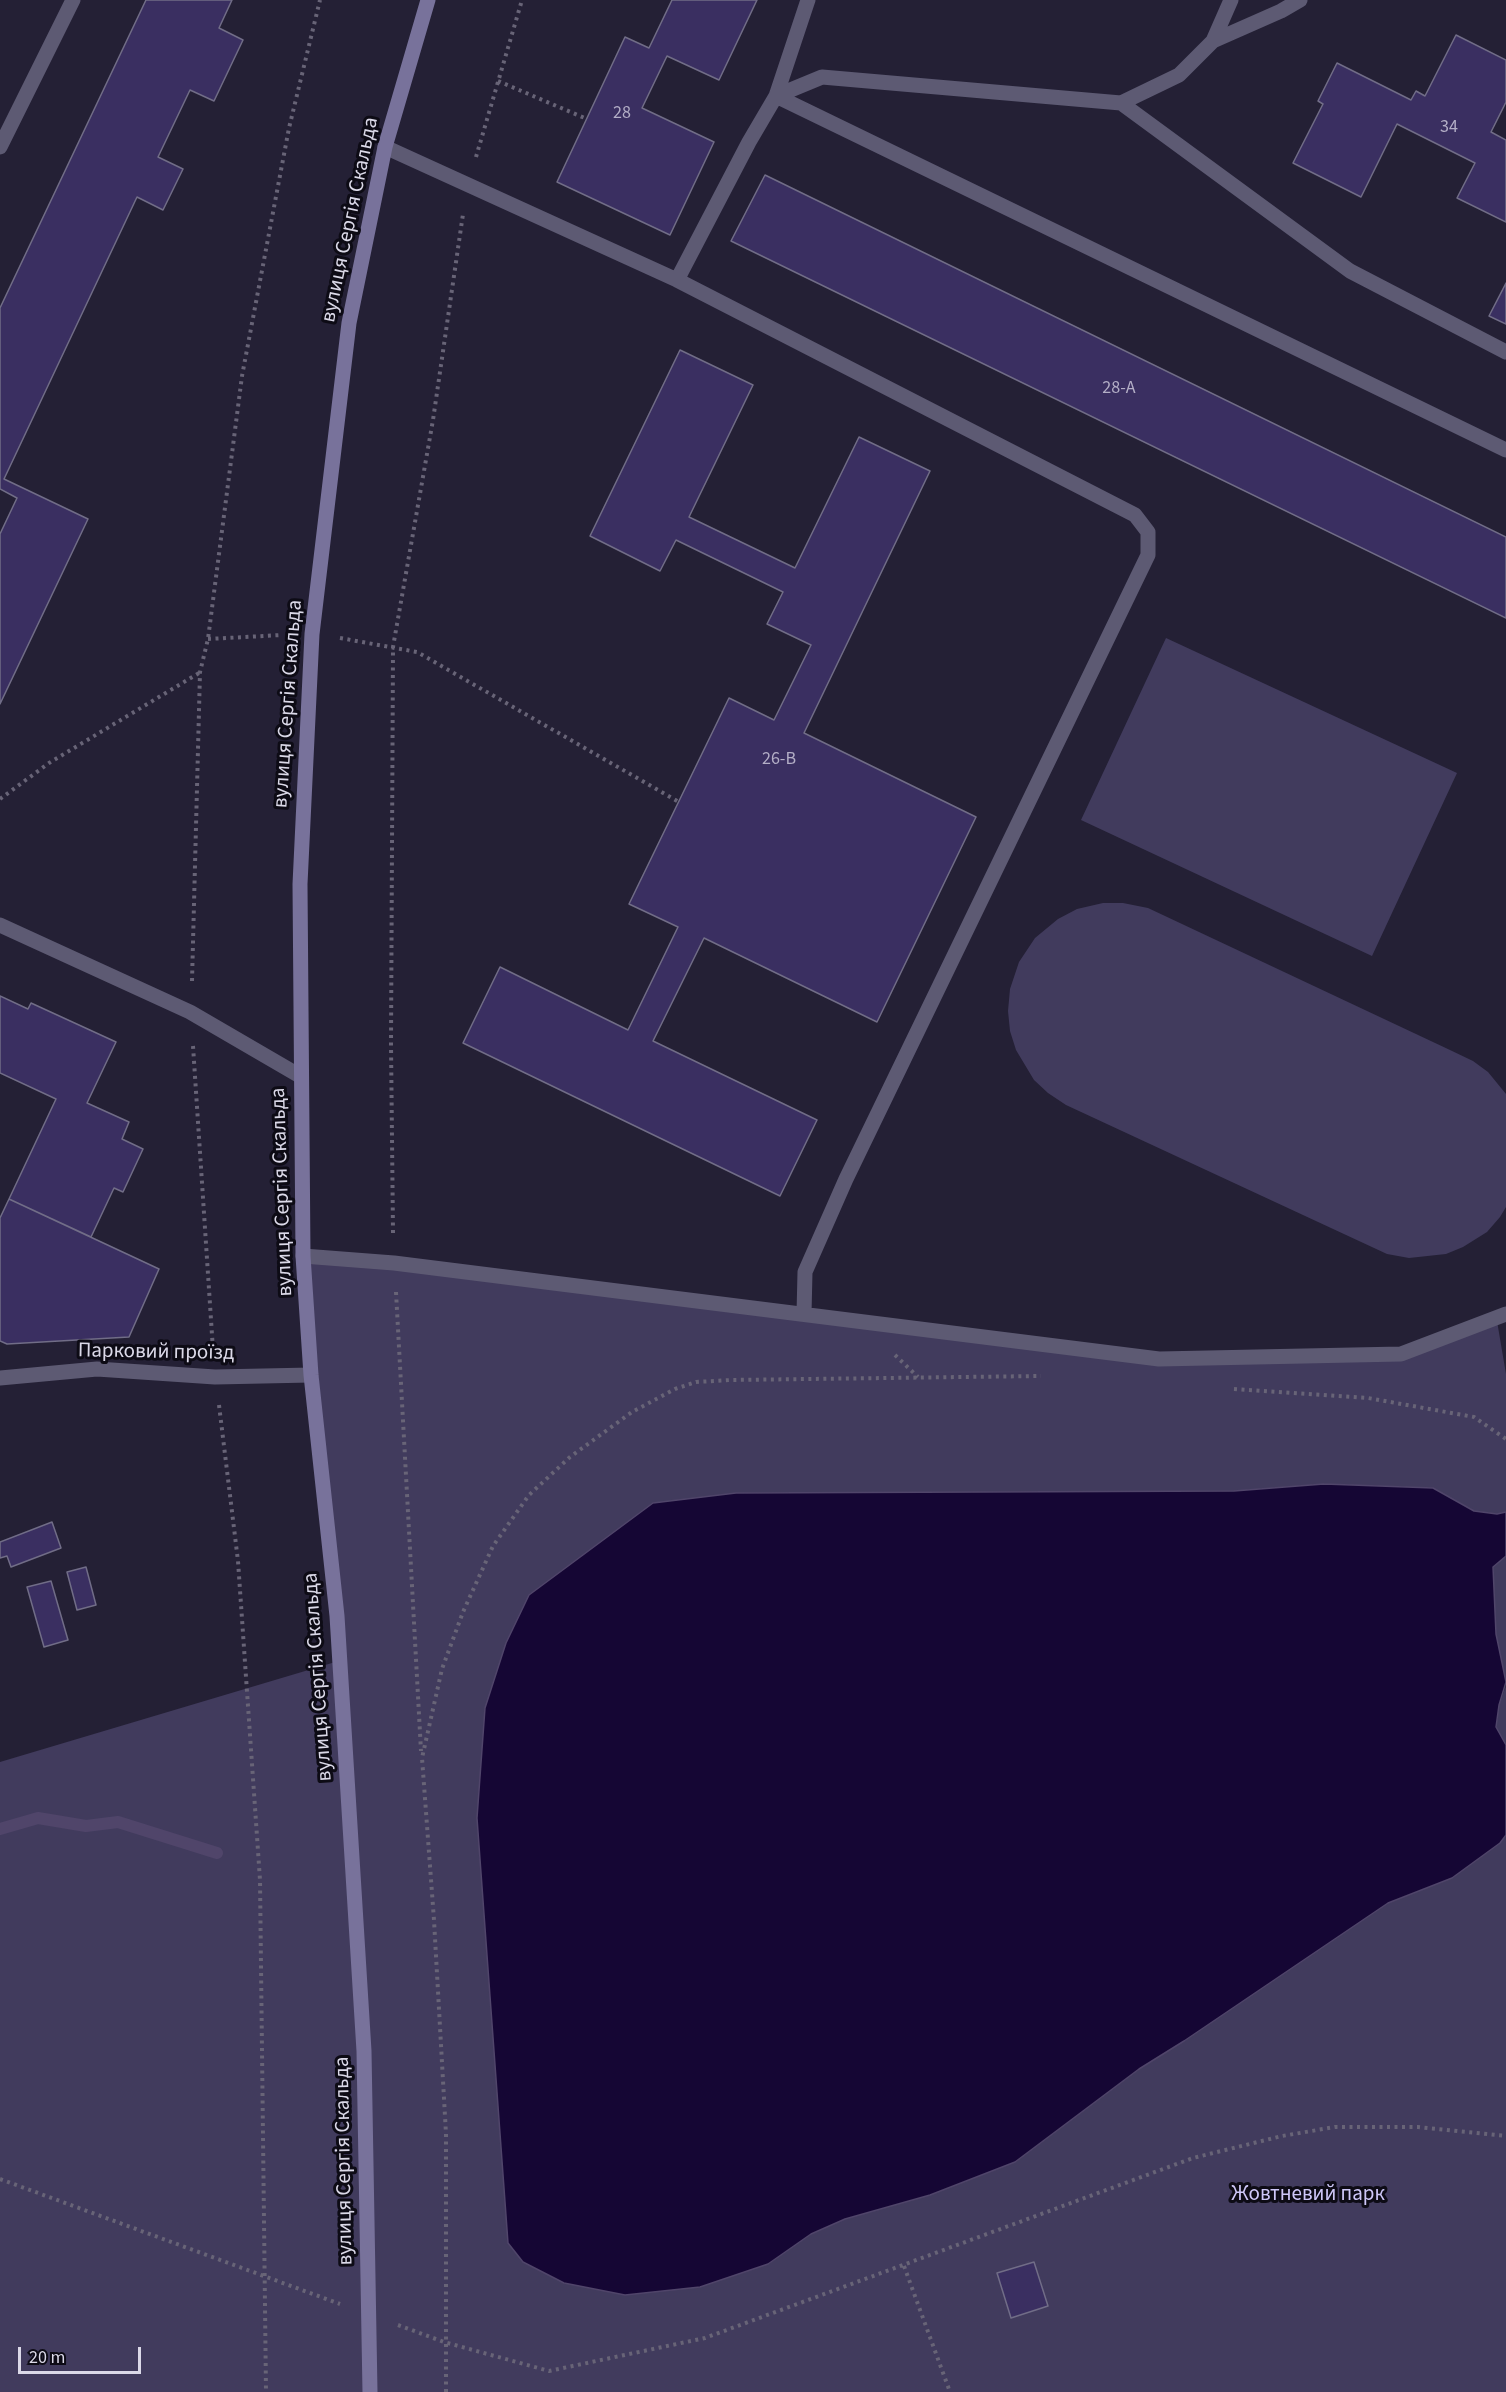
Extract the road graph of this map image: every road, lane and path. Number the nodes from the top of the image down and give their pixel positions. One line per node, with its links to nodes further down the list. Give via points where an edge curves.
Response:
1 (73, 0): 13 (street)
2 (320, 0): 20 (path, via 289,128 242,376)
3 (428, 0): 14 (main road, вулиця Сергія Скальда)
4 (522, 0): 9 (path)
5 (808, 0): 10 (street)
6 (1231, 0): 8 (street)
7 (1300, 0): 8 (street)
8 (1213, 41): 11 (street, via 1179,75)
9 (498, 81): 12 (path); 15 (path)
10 (776, 96): 11 (street, via 822,77); 16 (street); 18 (street)
11 (1121, 103): 17 (street, via 1350,271)
12 (587, 119)
13 (0, 147)
14 (385, 147): 15 (street); 19 (main road, вулиця Сергія Скальда, via 350,323)
15 (468, 184): 16 (street); 21 (path, via 433,420)
16 (677, 280): 30 (street, via 1136,515 1148,532 1148,555 846,1179 805,1272)
17 (1506, 352)
18 (1506, 450)
19 (312, 634): 20 (path); 21 (path); 27 (main road, вулиця Сергія Скальда, via 300,884)
20 (208, 639): 22 (path)
21 (393, 647): 24 (path, via 417,652); 29 (path)
22 (200, 672): 23 (path, via 49,763); 26 (path)
23 (0, 800)
24 (679, 802)
25 (0, 925): 26 (street)
26 (190, 1012): 27 (street); 33 (path)
27 (300, 1076): 28 (main road, вулиця Сергія Скальда)
28 (303, 1256): 29 (street); 32 (main road, вулиця Сергія Скальда)
29 (394, 1263): 30 (street); 38 (path)
30 (804, 1314): 31 (street, via 1159,1359 1401,1354)
31 (1506, 1314)
32 (311, 1375): 33 (street, Парковий проїзд); 45 (main road, вулиця Сергія Скальда, via 338,1616 363,2039)
33 (215, 1377): 35 (street, Парковий проїзд, via 97,1370); 42 (path, via 238,1560 260,1880)
34 (1048, 1377): 38 (path, via 713,1380 675,1389 632,1412 570,1457 529,1495 493,1546 442,1669)
35 (0, 1378)
36 (1226, 1389): 37 (path, via 1368,1398 1464,1415 1474,1417)
37 (1506, 1439)
38 (422, 1758): 43 (path, via 446,2134)
39 (1506, 2136): 41 (path, via 1418,2127 1335,2127 1282,2136 1193,2158)
40 (0, 2179): 42 (path)
41 (904, 2266): 43 (path, via 705,2338 549,2371); 47 (path)
42 (266, 2276): 44 (path)
43 (444, 2342): 46 (path)
44 (266, 2392)
45 (370, 2392)
46 (446, 2392)
47 (950, 2392)

